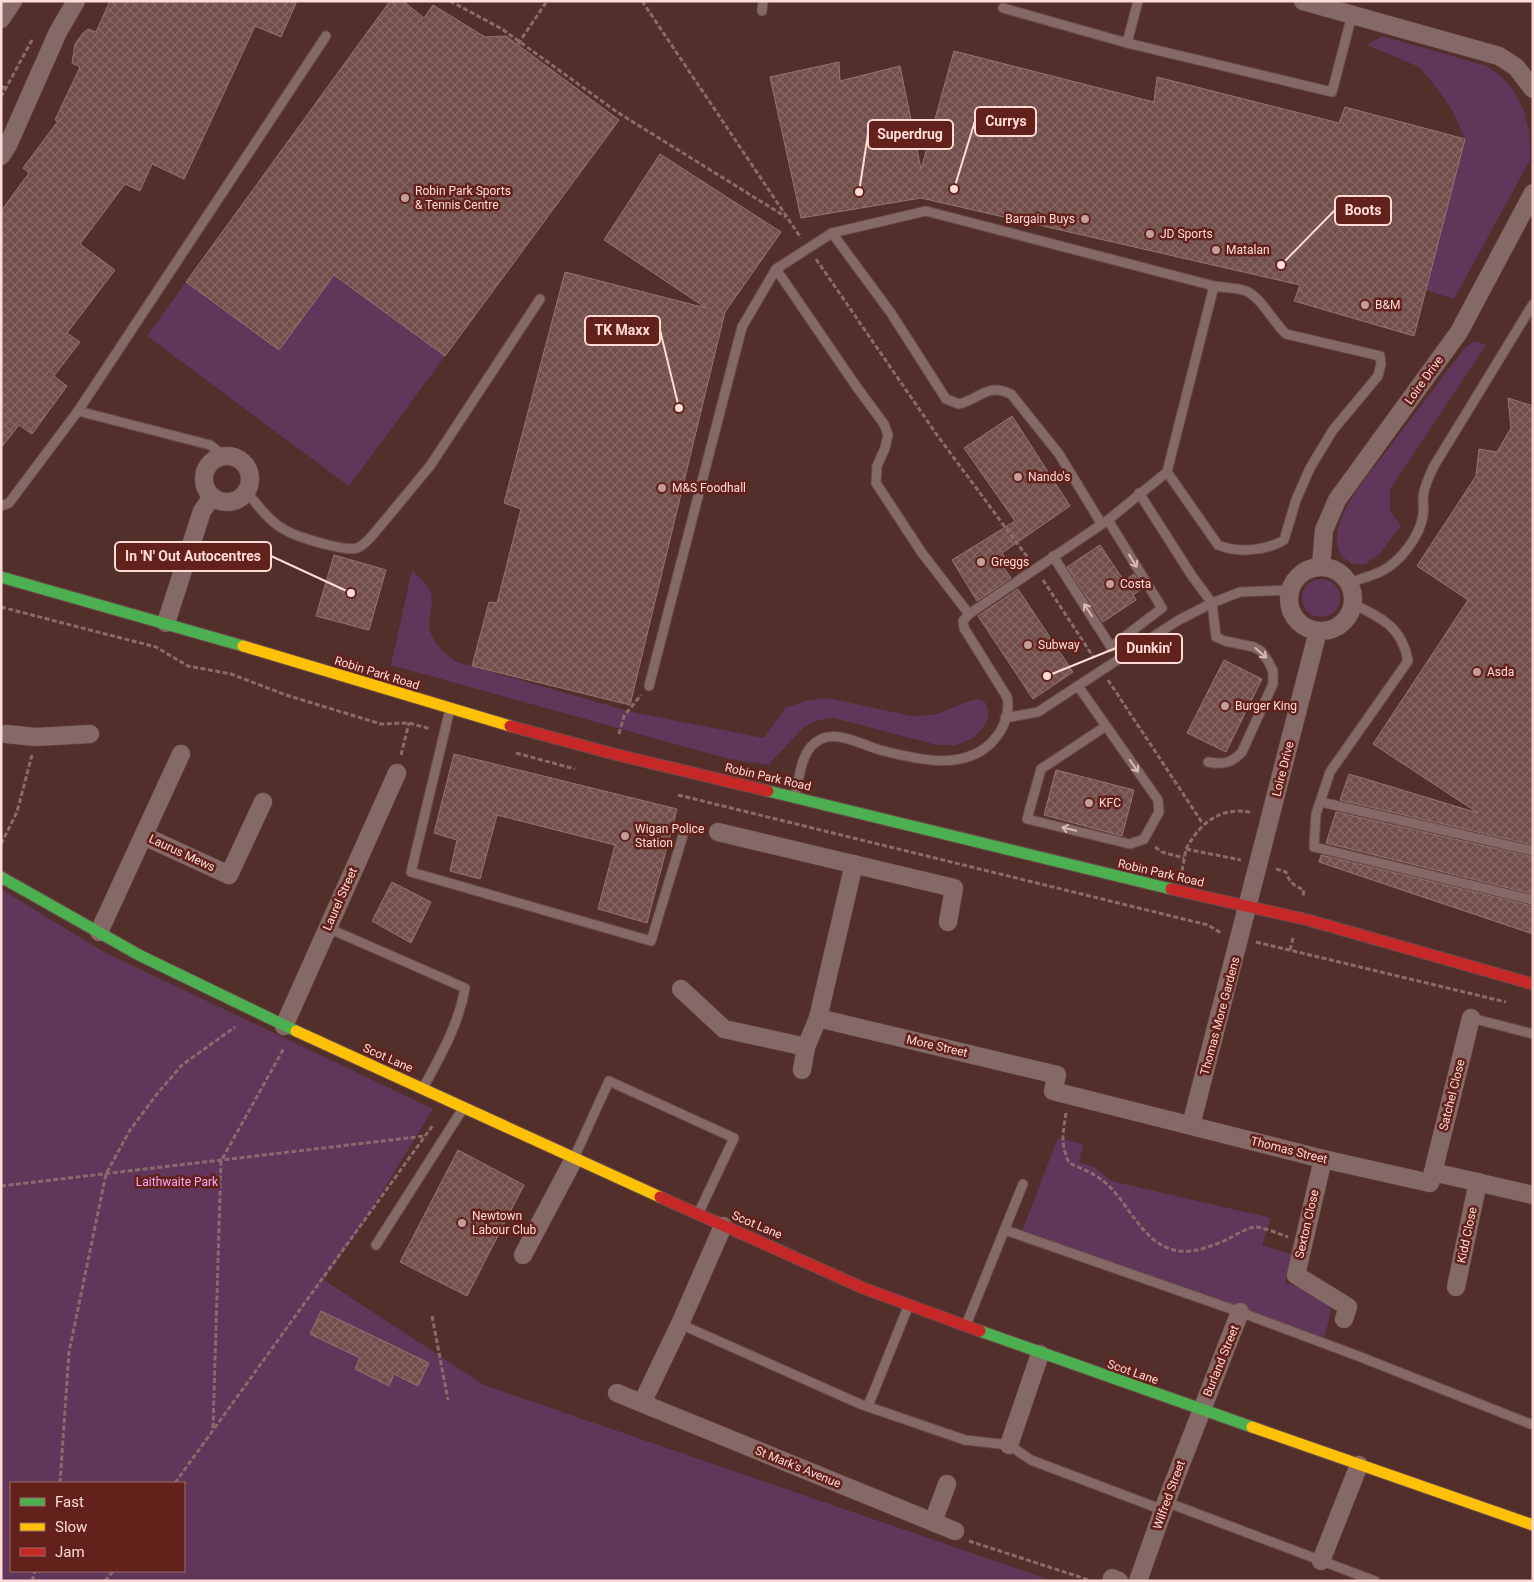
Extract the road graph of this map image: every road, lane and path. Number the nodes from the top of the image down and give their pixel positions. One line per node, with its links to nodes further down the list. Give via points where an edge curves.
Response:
1 (13, 1): 12 (street)
2 (76, 1): 21 (street, via 58,32)
3 (450, 1): 15 (path, via 502,29)
4 (547, 1): 15 (path)
5 (642, 1): 23 (path)
6 (763, 1): 11 (lane)
7 (1138, 1): 16 (lane)
8 (1303, 1): 10 (street)
9 (1003, 8): 16 (lane)
10 (1346, 9): 16 (lane, via 1332,92); 19 (street, via 1499,56 1516,67)
11 (762, 11)
12 (1, 19)
13 (37, 32): 18 (path)
14 (326, 36): 30 (lane)
15 (519, 43): 23 (path, via 618,112)
16 (1127, 44)
17 (1, 86): 18 (path)
18 (6, 89): 20 (path)
19 (1533, 89)
20 (1, 97)
21 (1, 156)
22 (1533, 192): 39 (street, Loire Drive, via 1459,332 1337,500 1324,530)
23 (788, 219): 25 (path)
24 (832, 233): 25 (lane); 27 (lane, via 926,211); 37 (lane, via 891,313 946,399 959,404 989,390 1000,389 1011,394 1059,454)
25 (809, 248): 26 (lane); 40 (path, via 937,435)
26 (776, 269): 46 (lane, via 884,424 888,435 877,466 876,483 922,553); 50 (lane, via 742,326)
27 (1214, 286): 32 (lane); 32 (lane, via 1246,291 1256,298 1286,334 1380,356 1378,376 1322,446 1302,483 1284,540 1275,546 1227,549 1218,545)
28 (540, 300): 33 (lane, via 430,466 362,546 356,549 329,545 285,530 262,511)
29 (1533, 304): 42 (lane, via 1434,466 1426,482 1420,527 1411,543 1382,571)
30 (78, 411): 31 (lane, via 210,445); 36 (lane, via 9,503)
31 (224, 456): 33 (street, via 239,458 249,470); 35 (street, via 216,458 206,469 204,484)
32 (1167, 472): 34 (lane)
33 (247, 492): 35 (street, via 234,501 219,501)
34 (1139, 493): 37 (lane); 44 (lane)
35 (212, 497): 47 (street, via 202,510)
36 (1, 506)
37 (1104, 522): 38 (lane); 38 (lane, one-way to 38, via 1162,608 1111,647)
38 (1053, 556): 40 (lane)
39 (1321, 567): 42 (street, via 1332,569); 43 (street, via 1302,574)
40 (1035, 568): 46 (lane); 49 (path)
41 (1, 577): 47 (street, Robin Park Road)
42 (1349, 582): 45 (street)
43 (1291, 590): 44 (lane, via 1240,592); 48 (street, via 1289,599 1295,617 1309,629)
44 (1212, 603): 49 (lane, via 1177,621); 61 (lane, one-way to 61, via 1216,637 1261,651 1273,671 1273,684 1242,752 1235,760 1219,764)
45 (1353, 604): 48 (street, via 1345,621 1328,631); 65 (lane, via 1380,618 1396,632 1406,648 1408,661 1330,772)
46 (969, 614): 53 (lane, via 963,621 964,628 1006,697 1009,707)
47 (166, 623): 52 (street, Robin Park Road)
48 (1318, 631): 83 (street, Loire Drive)
49 (1102, 670): 51 (lane); 67 (path)
50 (649, 686): 60 (path, via 624,716)
51 (1078, 686): 53 (lane, via 1038,712); 55 (lane)
52 (450, 709): 60 (street, Robin Park Road); 68 (lane, via 411,872 651,941)
53 (1005, 718): 63 (lane, via 991,745 954,761 928,760 880,750 836,736 823,738 805,754)
54 (409, 723): 62 (path)
55 (1106, 726): 71 (lane, one-way to 71, via 1158,800 1159,812); 71 (lane, one-way to 55, via 1130,844 1027,819 1041,770)
56 (3, 734): 58 (street)
57 (90, 734): 58 (street)
58 (36, 737): 72 (path, via 17,812)
59 (181, 754): 70 (street, Laurus Mews)
60 (614, 754): 63 (street, Robin Park Road)
61 (1208, 762)
62 (397, 773): 85 (street, Laurel Street)
63 (794, 798): 83 (street, Robin Park Road)
64 (263, 802): 70 (street, Laurus Mews, via 229,875)
65 (1321, 802): 74 (lane); 82 (lane, via 1316,814 1314,847)
66 (1247, 812): 67 (path, via 1225,812)
67 (1203, 824): 73 (path)
68 (684, 832)
69 (718, 832): 77 (street)
70 (144, 836): 86 (street, Laurus Mews)
71 (1144, 839): 76 (path, via 1162,852)
72 (1, 844)
73 (1186, 849): 75 (path); 76 (path)
74 (1533, 851)
75 (1228, 857)
76 (1184, 858): 78 (path)
77 (854, 864): 84 (street, via 954,888); 92 (street)
78 (1182, 869)
79 (1286, 872): 81 (path, via 1295,886)
80 (1, 877): 86 (street, Scot Lane)
81 (1304, 890)
82 (1533, 900)
83 (1247, 906): 88 (street, Robin Park Road, via 1308,920); 103 (street, Thomas More Gardens)
84 (948, 922)
85 (328, 928): 94 (street, Laurel Street); 99 (lane, via 465,988 462,1006 438,1061)
86 (99, 932): 91 (street, Scot Lane)
87 (1265, 944): 90 (path)
88 (1533, 984)
89 (680, 989): 96 (street, via 724,1029)
90 (1513, 1003)
91 (255, 1012): 94 (street, Scot Lane); 109 (path, via 182,1065 130,1130)
92 (818, 1018): 96 (street); 98 (street, More Street)
93 (1470, 1018): 95 (lane); 108 (street, Satchel Close)
94 (289, 1028): 99 (street, Scot Lane); 107 (path)
95 (1533, 1034)
96 (806, 1046): 97 (street)
97 (802, 1070)
98 (1057, 1075): 100 (street, Thomas Street, via 1053,1091)
99 (422, 1088): 101 (street, Scot Lane)
100 (1069, 1095): 103 (street, Thomas Street); 117 (path, via 1062,1140 1068,1163 1094,1174 1109,1186 1146,1233 1165,1247 1194,1250 1255,1227)
101 (450, 1101): 102 (street, Scot Lane); 104 (path)
102 (463, 1108): 105 (street, Scot Lane); 118 (lane)
103 (1192, 1125): 106 (street, Thomas Street)
104 (426, 1136): 107 (path); 134 (path)
105 (574, 1159): 114 (street, Scot Lane); 114 (lane, via 609,1081 618,1085 734,1138); 119 (street)
106 (1323, 1159): 108 (street, Thomas Street, via 1430,1183); 117 (street, Sexton Close)
107 (221, 1161): 109 (path); 134 (path)
108 (1433, 1172): 110 (street)
109 (106, 1174): 112 (path); 137 (path, via 69,1352)
110 (1478, 1182): 113 (street); 120 (street, Kidd Close)
111 (1023, 1184): 116 (lane)
112 (1, 1186)
113 (1533, 1196)
114 (698, 1215): 115 (street, Scot Lane)
115 (723, 1226): 121 (street, Scot Lane); 125 (street)
116 (1005, 1230): 122 (lane); 126 (lane)
117 (1303, 1241): 124 (street, Sexton Close, via 1296,1276 1348,1307)
118 (376, 1245)
119 (523, 1255)
120 (1456, 1287)
121 (908, 1305): 126 (street, Scot Lane); 131 (lane)
122 (1240, 1312): 132 (street, Burland Street); 133 (lane)
123 (432, 1316): 129 (path)
124 (1344, 1319)
125 (680, 1324): 130 (street); 131 (lane)
126 (965, 1327): 127 (street, Scot Lane)
127 (1040, 1354): 132 (street, Scot Lane); 135 (street)
128 (617, 1393): 130 (street, St Mark's Avenue)
129 (448, 1400)
130 (642, 1403): 141 (street, St Mark's Avenue)
131 (868, 1406): 135 (lane, via 965,1440)
132 (1201, 1410): 136 (street, Scot Lane); 140 (street, Wilfred Street)
133 (1533, 1425)
134 (213, 1429): 138 (path)
135 (1009, 1445): 140 (lane, via 1031,1460)
136 (1359, 1465): 142 (street, Scot Lane); 144 (street)
137 (60, 1482)
138 (176, 1482)
139 (947, 1484): 141 (street)
140 (1165, 1506): 144 (lane); 146 (street, Wilfred Street)
141 (933, 1522): 143 (street, St Mark's Avenue)
142 (1533, 1525)
143 (954, 1531): 145 (path, via 963,1539)
144 (1321, 1561): 147 (lane)
145 (1092, 1581)
146 (1138, 1581)
147 (1374, 1581)

